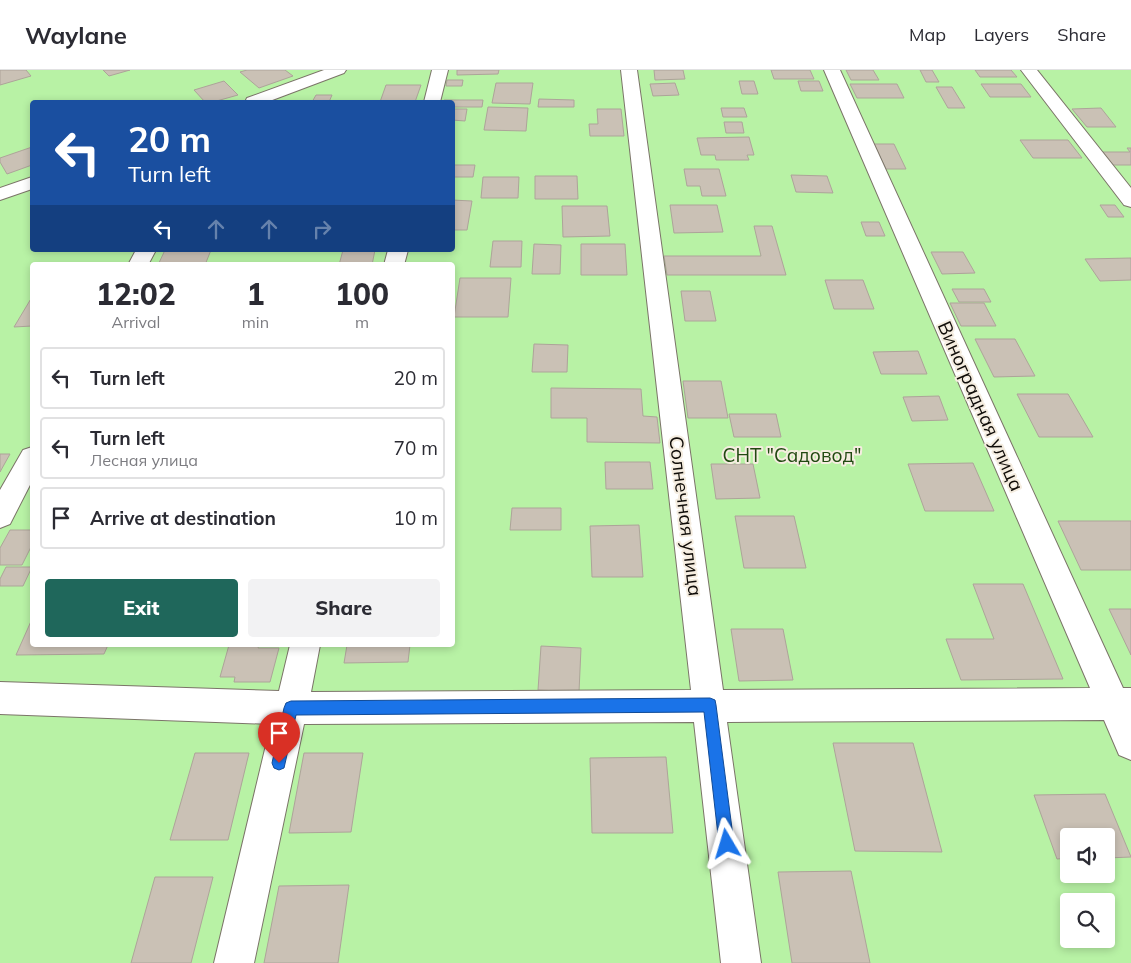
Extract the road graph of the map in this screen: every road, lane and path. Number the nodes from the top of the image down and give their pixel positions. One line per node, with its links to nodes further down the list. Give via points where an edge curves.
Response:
1 (440, 70): 7 (street)
2 (629, 70): 16 (street, Солнечная улица)
3 (832, 70): 15 (street, Виноградная улица)
4 (1029, 70): 10 (street)
5 (334, 71): 6 (street)
6 (258, 100)
7 (432, 100)
8 (30, 183): 9 (street)
9 (0, 194)
10 (1131, 201)
11 (30, 461): 12 (street)
12 (0, 516)
13 (306, 647): 17 (street)
14 (0, 698): 17 (street)
15 (1122, 704): 16 (street); 18 (street, Виноградная улица)
16 (710, 705): 17 (street); 20 (street, Солнечная улица)
17 (291, 708): 19 (street)
18 (1131, 743)
19 (234, 963)
20 (741, 963)

